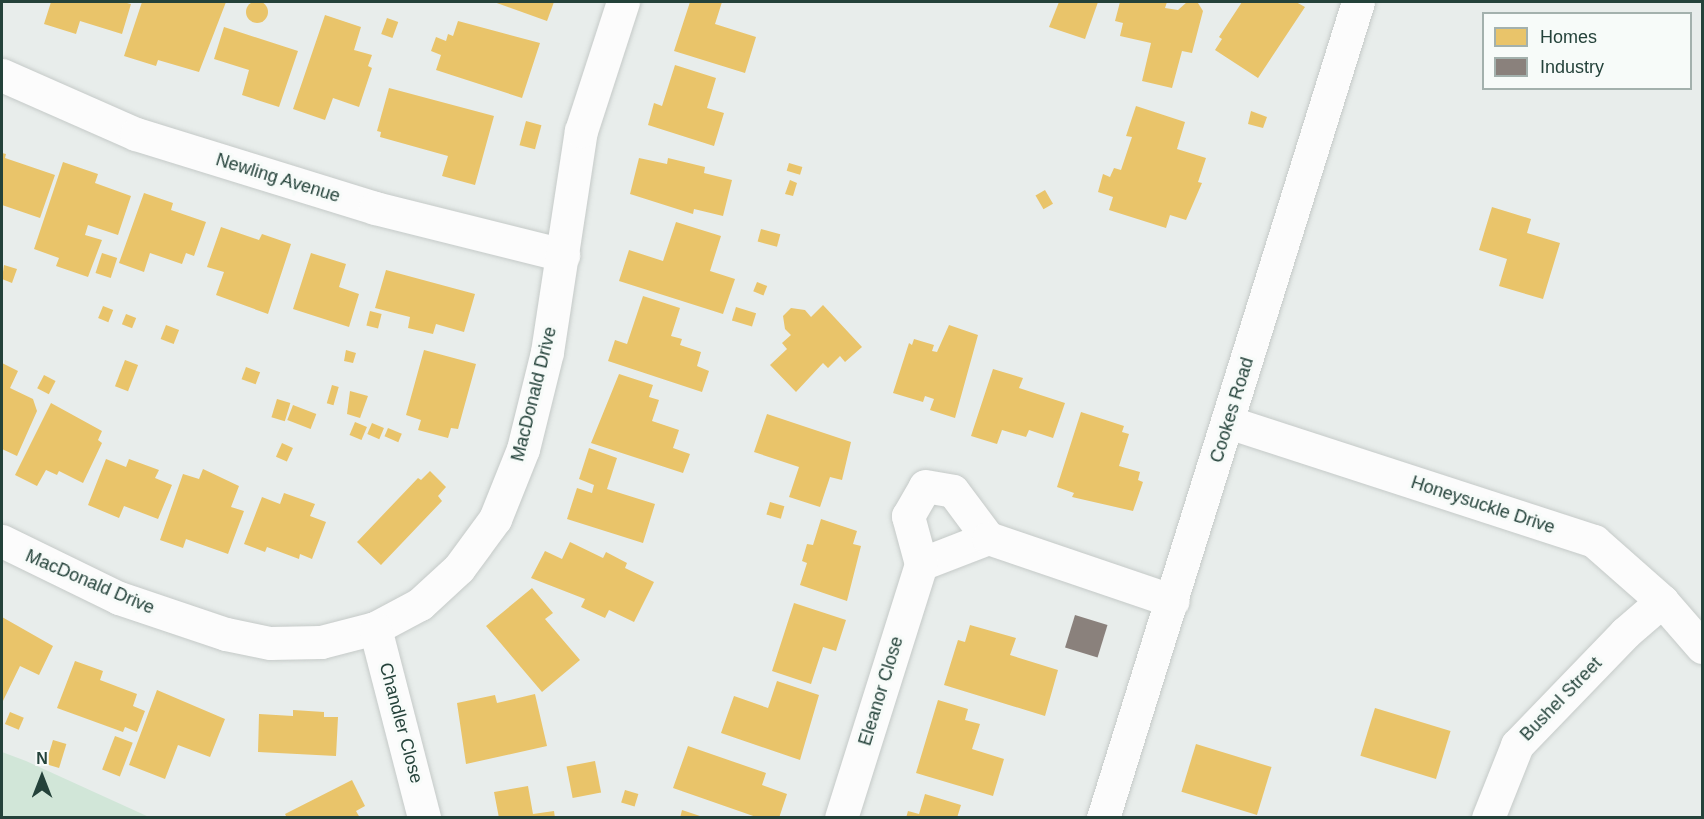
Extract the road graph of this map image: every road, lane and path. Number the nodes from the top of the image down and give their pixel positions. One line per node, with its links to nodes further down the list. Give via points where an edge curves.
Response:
1 (623, 2): 4 (street, MacDonald Drive, via 581,131)
2 (1358, 2): 5 (street, Cookes Road)
3 (2, 75): 4 (street, Newling Avenue, via 136,134 375,208)
4 (563, 255): 11 (street, MacDonald Drive, via 547,352 525,438 495,519 459,568 420,604)
5 (1228, 422): 9 (street, Cookes Road); 10 (street, Honeysuckle Drive, via 1594,541)
6 (988, 538): 8 (street); 8 (street, via 953,491 925,486 908,516); 9 (street)
7 (2, 541): 11 (street, MacDonald Drive, via 119,598 226,634 270,643 321,642)
8 (921, 564): 14 (street, Eleanor Close)
9 (1173, 601): 15 (street, Cookes Road)
10 (1662, 601): 12 (street, Honeysuckle Drive); 16 (street, Bushel Street, via 1625,633 1517,745)
11 (375, 628): 13 (street, Chandler Close)
12 (1702, 646)
13 (424, 818)
14 (841, 818)
15 (1103, 818)
16 (1488, 818)

